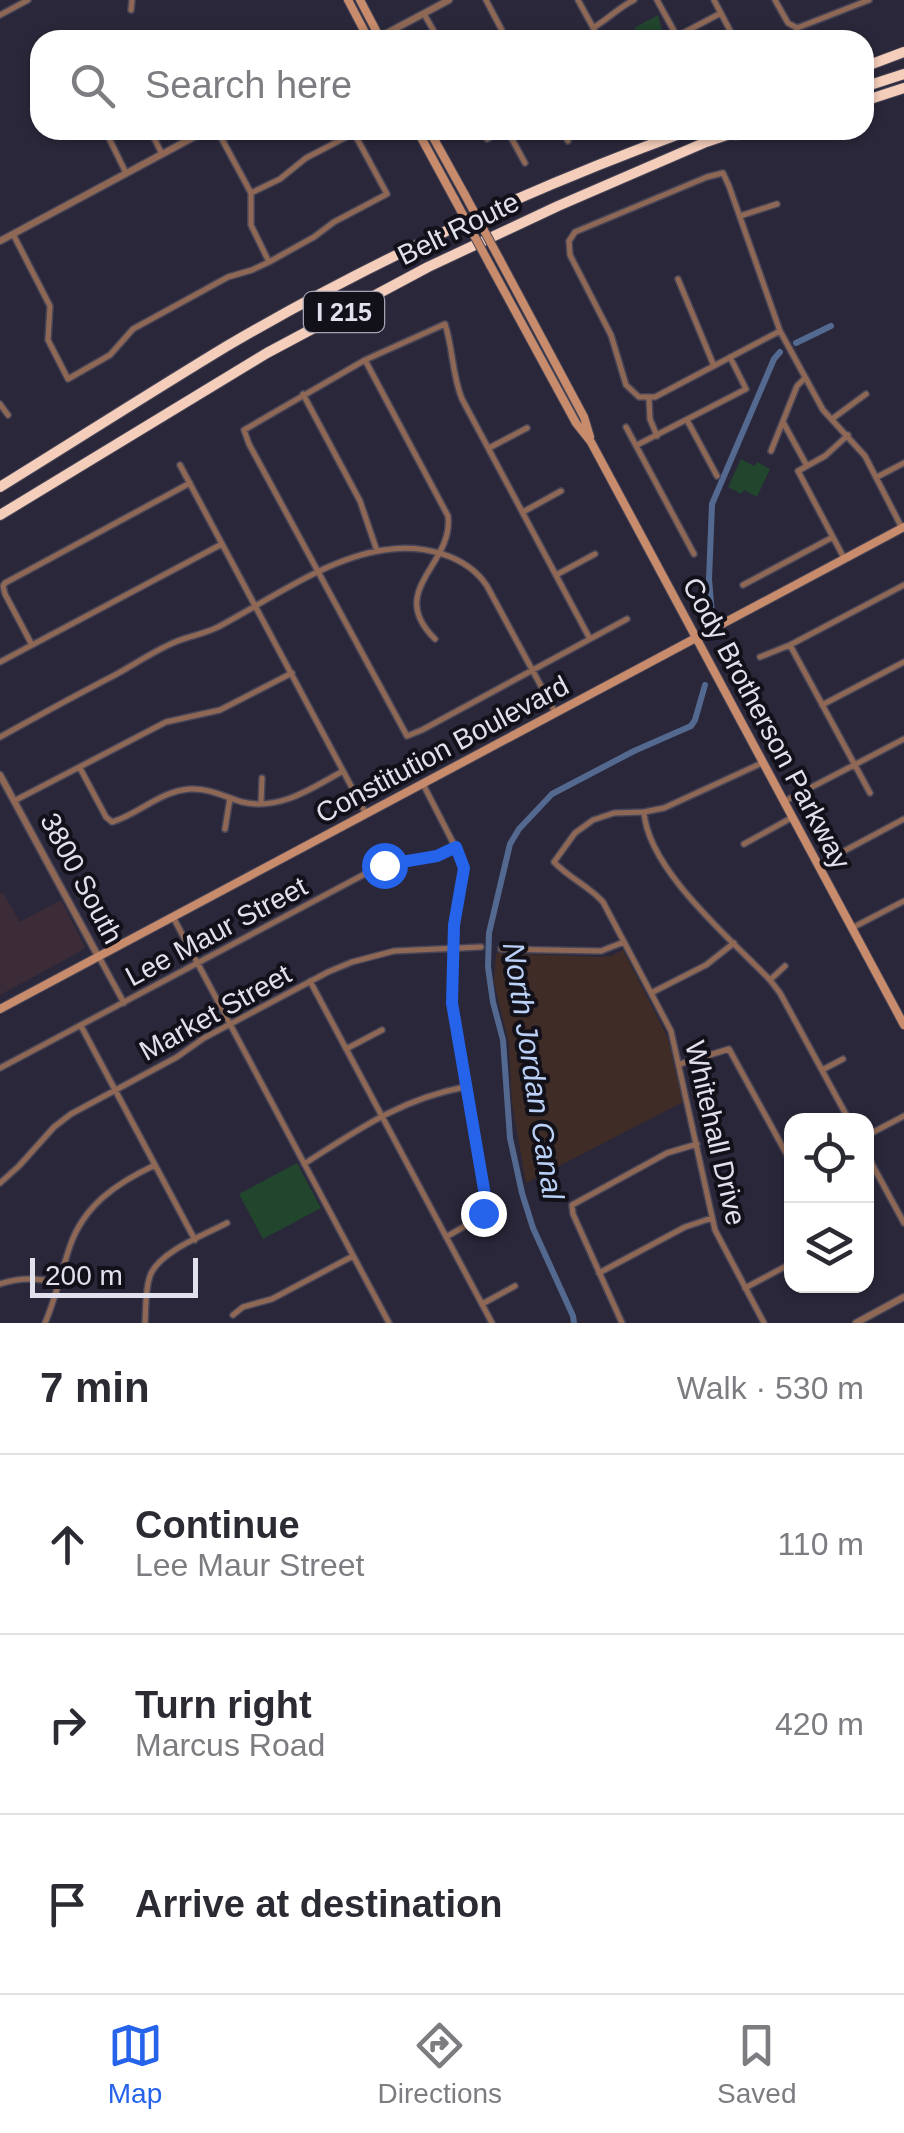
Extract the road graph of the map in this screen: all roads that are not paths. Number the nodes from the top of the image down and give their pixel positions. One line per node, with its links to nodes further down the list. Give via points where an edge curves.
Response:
1 (28, 0): 16 (street)
2 (132, 0): 13 (street)
3 (348, 0): 18 (main road)
4 (360, 0): 19 (main road)
5 (449, 0): 15 (street)
6 (486, 0): 22 (street)
7 (578, 0): 17 (street)
8 (634, 0): 17 (street)
9 (657, 0): 23 (street)
10 (714, 0): 14 (street)
11 (775, 0): 12 (street, via 794,28)
12 (869, 0)
13 (132, 10)
14 (721, 13): 24 (street); 25 (street)
15 (424, 14): 20 (street); 21 (street)
16 (0, 15)
17 (593, 28)
18 (370, 30)
19 (372, 30)
20 (393, 30)
21 (433, 30)
22 (502, 30)
23 (674, 30)
24 (692, 30)
25 (730, 30)
26 (904, 52): 27 (highway)
27 (874, 63)
28 (904, 74): 29 (highway)
29 (874, 84)
30 (904, 88): 31 (highway)
31 (874, 98)
32 (109, 140): 47 (street)
33 (155, 140): 45 (street)
34 (188, 140): 45 (street)
35 (222, 140): 48 (street)
36 (341, 140): 48 (street)
37 (358, 140): 54 (street, via 387,194)
38 (423, 140): 49 (main road, Cody Brotherson Parkway)
39 (434, 140): 49 (main road, Cody Brotherson Parkway)
40 (512, 140): 46 (street)
41 (663, 140): 83 (highway, Belt Route / I 215, via 371,268 229,345)
42 (712, 140): 44 (highway, Belt Route / I 215)
43 (715, 140): 44 (highway)
44 (706, 142): 86 (highway, Belt Route / I 215, via 428,267 267,353)
45 (162, 154): 47 (street)
46 (525, 163)
47 (126, 173): 52 (street)
48 (251, 193): 54 (street, via 251,225)
49 (460, 198): 73 (main road, Cody Brotherson Parkway, bridge); 73 (main road, Cody Brotherson Parkway, bridge, via 500,260)
50 (776, 204): 51 (street)
51 (740, 216): 56 (street); 63 (street, via 723,173 572,236 570,255 612,335 626,386)
52 (13, 234): 53 (street); 54 (street, via 50,306 48,340 68,379 110,355 133,329)
53 (0, 241)
54 (269, 262)
55 (678, 279): 59 (street)
56 (780, 332): 57 (street); 60 (street)
57 (730, 358): 59 (street); 66 (street, via 746,389)
58 (364, 360): 61 (street); 75 (street, via 445,324 457,386); 91 (street, via 448,516)
59 (714, 366): 63 (street)
60 (804, 378): 67 (street); 68 (street)
61 (303, 394): 90 (street, via 360,500); 95 (street, via 244,430)
62 (866, 394): 67 (street)
63 (648, 398): 72 (street)
64 (0, 404): 65 (street)
65 (8, 416)
66 (687, 420): 72 (street); 80 (street)
67 (832, 420): 71 (street)
68 (783, 422): 76 (street); 79 (street)
69 (626, 427): 74 (street)
70 (527, 428): 75 (street)
71 (848, 435): 79 (street); 81 (street)
72 (657, 436): 74 (street)
73 (591, 442): 103 (main road, Cody Brotherson Parkway)
74 (637, 445): 93 (street)
75 (489, 448): 85 (street)
76 (771, 451)
77 (904, 462): 81 (street)
78 (180, 464): 82 (street)
79 (807, 466): 88 (street, via 798,471)
80 (716, 476)
81 (877, 477): 87 (street)
82 (190, 482): 89 (street); 104 (street, via 8,580 3,586)
83 (0, 487)
84 (561, 492): 85 (street)
85 (523, 512): 96 (street)
86 (0, 515)
87 (903, 527): 94 (main road, Constitution Boulevard)
88 (832, 536): 94 (street); 97 (street)
89 (222, 544): 99 (street); 104 (street)
90 (377, 551): 91 (street); 95 (street)
91 (438, 554): 101 (street, via 415,600); 109 (street, via 464,562 482,578)
92 (595, 554): 96 (street)
93 (694, 554)
94 (844, 558): 103 (main road, Constitution Boulevard)
95 (318, 573): 99 (street); 109 (street, via 406,736)
96 (556, 575): 102 (street)
97 (743, 584)
98 (904, 584): 105 (street)
99 (256, 606): 110 (street); 113 (street)
100 (627, 619): 102 (street)
101 (435, 639)
102 (590, 639): 109 (street)
103 (696, 639): 112 (main road, Constitution Boulevard); 115 (main road, Cody Brotherson Parkway)
104 (32, 645): 107 (street)
105 (790, 645): 106 (street); 111 (street)
106 (760, 656)
107 (0, 662)
108 (904, 662): 111 (street)
109 (532, 671): 112 (street)
110 (292, 673): 117 (street, via 220,710 166,722); 118 (street)
111 (822, 706): 116 (street)
112 (556, 714): 121 (main road, Constitution Boulevard)
113 (0, 736)
114 (904, 740): 116 (street)
115 (764, 762): 125 (main road, Cody Brotherson Parkway); 127 (street)
116 (854, 765): 122 (street); 125 (street)
117 (80, 768): 123 (street, via 112,822 182,790); 124 (street)
118 (344, 771): 126 (street, via 287,800); 128 (street)
119 (0, 775): 124 (street, 3800 South)
120 (262, 778): 126 (street)
121 (423, 784): 128 (main road, Constitution Boulevard); 133 (street)
122 (870, 794)
123 (230, 798): 126 (street); 131 (street)
124 (14, 801): 143 (street, 3800 South)
125 (785, 802): 129 (main road, Cody Brotherson Parkway)
126 (261, 804)
127 (644, 812): 138 (street, Whitehall Drive, via 593,820 554,862 599,897); 139 (street, via 666,869)
128 (366, 814): 136 (main road, Constitution Boulevard)
129 (793, 817): 132 (street); 134 (main road, Cody Brotherson Parkway)
130 (904, 820): 134 (street)
131 (225, 829)
132 (744, 844)
133 (456, 847): 140 (street, via 464,868); 144 (street, Lee Maur Street, via 378,867)
134 (818, 865): 137 (main road, Cody Brotherson Parkway)
135 (904, 901): 137 (street)
136 (173, 917): 143 (main road, Constitution Boulevard); 144 (street)
137 (852, 928): 152 (main road, Cody Brotherson Parkway)
138 (624, 942): 142 (street, via 601,951); 148 (street, Whitehall Drive)
139 (734, 942): 146 (street); 148 (street)
140 (453, 947): 141 (street, Market Street); 147 (street, Market Street, via 378,954); 160 (street, via 453,1015)
141 (481, 947)
142 (501, 949)
143 (98, 956): 149 (street, 3800 South); 150 (main road, Constitution Boulevard)
144 (197, 963): 149 (street, Lee Maur Street); 151 (street)
145 (785, 966): 146 (street)
146 (770, 980): 159 (street)
147 (310, 981): 151 (street, Market Street); 155 (street)
148 (651, 993): 157 (street, Whitehall Drive)
149 (124, 1002): 153 (street, Lee Maur Street)
150 (0, 1009)
151 (230, 1024): 161 (street, Market Street); 168 (street)
152 (904, 1025)
153 (81, 1026): 158 (street, Lee Maur Street); 161 (street)
154 (382, 1030): 155 (street)
155 (346, 1049): 163 (street)
156 (843, 1058): 159 (street)
157 (680, 1064): 166 (street, Whitehall Drive); 167 (street, via 729,1049)
158 (0, 1068)
159 (822, 1070): 162 (street)
160 (465, 1086): 163 (street); 176 (street, via 486,1207 477,1220)
161 (115, 1090): 169 (street); 171 (street, Market Street, via 54,1127)
162 (845, 1113)
163 (382, 1116): 168 (street); 176 (street)
164 (904, 1116): 165 (street)
165 (874, 1132)
166 (697, 1144): 173 (street, Whitehall Drive); 180 (street, via 663,1155 572,1205)
167 (784, 1149)
168 (304, 1164): 178 (street)
169 (155, 1165): 177 (street); 181 (street, via 94,1205 74,1236)
170 (874, 1166): 172 (street)
171 (0, 1183)
172 (901, 1208): 175 (street)
173 (712, 1218): 180 (street); 184 (street, Whitehall Drive)
174 (227, 1223): 177 (street)
175 (904, 1223)
176 (446, 1236): 186 (street)
177 (195, 1240): 189 (street, via 154,1266)
178 (353, 1256): 187 (street); 190 (street)
179 (784, 1267): 184 (street)
180 (598, 1274): 192 (street)
181 (59, 1283): 182 (street, via 35,1278); 188 (street)
182 (0, 1284)
183 (515, 1286): 186 (street)
184 (746, 1288): 193 (street, Whitehall Drive)
185 (904, 1297): 194 (street)
186 (482, 1304): 191 (street)
187 (234, 1315)
188 (45, 1323)
189 (145, 1323)
190 (389, 1323)
191 (492, 1323)
192 (622, 1323)
193 (764, 1323)
194 (856, 1323)

